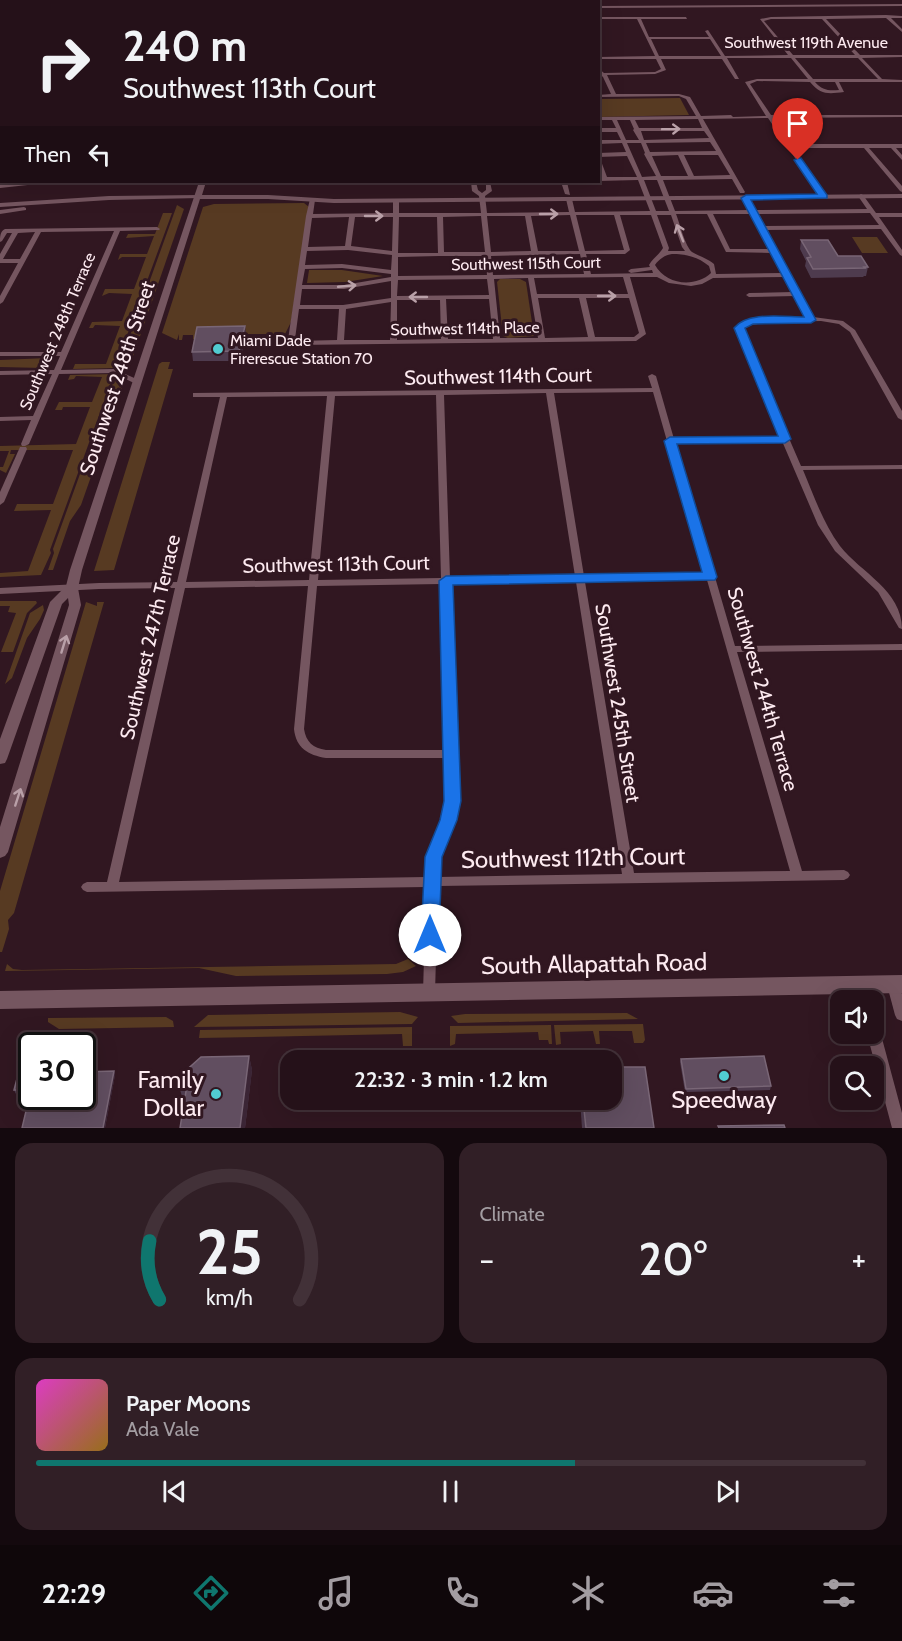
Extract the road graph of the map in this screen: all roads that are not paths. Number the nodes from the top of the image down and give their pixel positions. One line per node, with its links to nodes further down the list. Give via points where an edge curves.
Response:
1 (867, 0): 4 (street)
2 (902, 5): 4 (street)
3 (600, 7): 4 (street)
4 (875, 7): 5 (street)
5 (887, 17): 6 (street); 10 (street); 12 (street)
6 (902, 17)
7 (600, 18): 8 (street)
8 (638, 18): 9 (street); 13 (street)
9 (686, 18)
10 (823, 18): 16 (street, via 761,20); 17 (street)
11 (706, 31): 14 (street)
12 (902, 31)
13 (649, 38): 14 (street); 18 (street)
14 (711, 38): 19 (street)
15 (902, 54): 17 (street)
16 (788, 55): 17 (street); 19 (street); 24 (street)
17 (857, 55): 23 (street)
18 (657, 56): 19 (street); 19 (street, Southwest 119th Avenue); 20 (street); 21 (street, via 664,69 661,72)
19 (722, 56): 22 (street)
20 (600, 57)
21 (601, 71): 28 (street)
22 (736, 78)
23 (880, 79): 25 (street); 26 (street)
24 (811, 80): 25 (street); 25 (street, via 820,90 842,91); 32 (street, via 747,82)
25 (836, 80)
26 (902, 81)
27 (600, 96): 28 (street)
28 (614, 96): 31 (street, via 684,96)
29 (902, 117): 32 (street)
30 (632, 118): 31 (street); 34 (street); 38 (street)
31 (699, 118): 32 (street); 35 (street)
32 (769, 118): 46 (street)
33 (600, 119): 34 (street)
34 (614, 119): 37 (street)
35 (705, 129): 38 (street, one-way to 35); 39 (street)
36 (600, 130): 37 (street)
37 (619, 130): 42 (street)
38 (636, 130): 40 (street)
39 (712, 140): 40 (street); 48 (street)
40 (641, 141): 42 (street); 51 (street)
41 (600, 142): 42 (street)
42 (624, 142): 50 (street)
43 (865, 146): 44 (street); 46 (street); 64 (street)
44 (892, 146): 45 (street); 52 (street)
45 (902, 146)
46 (789, 147): 65 (street)
47 (680, 153): 48 (street); 51 (street); 55 (street)
48 (719, 153): 53 (street)
49 (600, 154): 50 (street)
50 (629, 154): 57 (street)
51 (647, 154): 54 (street)
52 (902, 158)
53 (733, 177): 55 (street); 66 (street)
54 (660, 178): 55 (street); 57 (street); 68 (street)
55 (692, 178)
56 (602, 179): 57 (street)
57 (638, 179): 67 (street)
58 (28, 183): 63 (street)
59 (202, 183): 74 (street, Southwest 248th Street)
60 (474, 183): 71 (street, via 475,191)
61 (488, 183): 71 (street, via 489,191)
62 (564, 183): 72 (street)
63 (0, 186)
64 (902, 190): 65 (street)
65 (822, 194): 66 (street); 69 (street)
66 (744, 195): 68 (street); 78 (street)
67 (648, 196): 68 (street); 72 (street); 80 (street)
68 (666, 196): 81 (street)
69 (861, 196): 70 (street); 82 (street)
70 (902, 196)
71 (482, 197): 72 (street); 73 (street); 83 (street)
72 (568, 197): 85 (street)
73 (397, 198): 75 (street); 86 (street)
74 (197, 200): 75 (street); 76 (street); 76 (street, via 31,202); 146 (street, Southwest 248th Street)
75 (312, 200): 89 (street)
76 (0, 208)
77 (710, 212): 78 (street); 81 (street); 100 (street, via 728,250)
78 (753, 212): 82 (street); 92 (street)
79 (616, 213): 80 (street); 85 (street); 101 (street, via 626,252)
80 (654, 213): 81 (street); 108 (street, via 666,248)
81 (672, 213): 105 (street, one-way to 81)
82 (873, 213): 88 (street); 91 (street)
83 (484, 214): 84 (street); 87 (street); 103 (street)
84 (528, 214): 85 (street, one-way to 85); 104 (street)
85 (572, 214): 101 (street)
86 (396, 215): 87 (street); 90 (street, one-way to 86); 102 (street)
87 (440, 215): 107 (street)
88 (902, 215)
89 (309, 216): 90 (street); 99 (street)
90 (352, 216): 98 (street)
91 (883, 227): 92 (street); 106 (street)
92 (761, 228): 100 (street)
93 (118, 230): 94 (street); 96 (street); 142 (street, Southwest 248th Terrace)
94 (157, 230)
95 (16, 231): 96 (street); 97 (street, via 5,231); 109 (street)
96 (39, 231): 110 (street)
97 (0, 240)
98 (348, 248): 99 (street); 102 (street)
99 (305, 249): 112 (street)
100 (773, 251): 114 (street)
101 (582, 253): 104 (street); 115 (street)
102 (395, 254): 107 (street); 117 (street)
103 (488, 254): 104 (street); 107 (street); 118 (street)
104 (535, 254)
105 (691, 254): 108 (street); 111 (street)
106 (902, 254)
107 (441, 255)
108 (663, 255): 113 (street)
109 (1, 256): 110 (street)
110 (22, 261): 131 (street)
111 (712, 265): 114 (street); 120 (street)
112 (302, 267): 117 (street, Southwest 115th Court, via 342,266); 122 (street)
113 (652, 267): 115 (street, Southwest 115th Court); 116 (street)
114 (784, 272): 120 (street); 123 (street)
115 (587, 274): 118 (street, Southwest 115th Court); 119 (street, Southwest 115th Court); 121 (street, Southwest 115th Court)
116 (658, 275): 119 (street, Southwest 115th Court); 120 (street, Southwest 115th Court, via 691,284)
117 (394, 276): 118 (street, Southwest 115th Court); 122 (street, Southwest 115th Court, one-way to 117, via 344,286); 130 (street)
118 (491, 276): 121 (street, Southwest 115th Court); 129 (street)
119 (626, 276): 127 (street)
120 (713, 276)
121 (531, 277): 125 (street)
122 (299, 287): 132 (street)
123 (796, 294): 124 (street); 134 (street)
124 (749, 295)
125 (534, 296): 126 (street); 137 (street)
126 (582, 296): 127 (street, one-way to 127); 135 (street)
127 (632, 296): 135 (street, Southwest 114th Place, via 643,335 638,339)
128 (443, 297): 129 (street); 130 (street, one-way to 130); 139 (street)
129 (493, 297): 136 (street)
130 (394, 299): 133 (street); 138 (street)
131 (0, 302)
132 (296, 307): 133 (street); 140 (street, Southwest 114th Place, via 292,342)
133 (343, 307): 140 (street)
134 (811, 320): 153 (street, via 833,320 853,331); 157 (street, via 759,320 743,323 739,330)
135 (592, 340): 137 (street, Southwest 114th Place)
136 (497, 341): 137 (street, Southwest 114th Place); 139 (street, Southwest 114th Place)
137 (542, 341)
138 (393, 342): 139 (street, Southwest 114th Place); 140 (street, Southwest 114th Place)
139 (445, 342)
140 (340, 343)
141 (0, 354): 142 (street)
142 (64, 354): 143 (street, Southwest 248th Terrace)
143 (56, 372): 144 (street); 146 (street, via 114,371); 154 (street, Southwest 248th Terrace)
144 (0, 373)
145 (652, 376): 147 (street, Southwest 244th Terrace)
146 (137, 381): 168 (street, Southwest 248th Street)
147 (656, 390): 148 (street, Southwest 114th Court); 158 (street, Southwest 244th Terrace)
148 (550, 392): 149 (street, Southwest 114th Court); 164 (street, Southwest 245th Street)
149 (440, 393): 150 (street, Southwest 114th Court); 165 (street)
150 (331, 394): 152 (street, Southwest 114th Court); 166 (street)
151 (196, 395): 152 (street, Southwest 114th Court)
152 (224, 395): 167 (street, Southwest 247th Terrace)
153 (898, 404): 155 (street)
154 (36, 418): 156 (street); 161 (street, Southwest 248th Terrace)
155 (902, 418)
156 (0, 419)
157 (785, 439): 158 (street); 160 (street)
158 (670, 441): 163 (street, Southwest 244th Terrace)
159 (902, 467): 160 (street)
160 (797, 468): 170 (street, via 831,541 882,591)
161 (5, 480): 162 (street, Southwest 248th Terrace)
162 (0, 502)
163 (710, 577): 164 (street, Southwest 113th Court); 172 (street, Southwest 244th Terrace)
164 (579, 579): 165 (street, Southwest 113th Court); 178 (street, Southwest 245th Street)
165 (446, 581): 166 (street, Southwest 113th Court); 173 (street)
166 (314, 583): 167 (street, Southwest 113th Court); 173 (street, via 299,729 304,745 317,753)
167 (181, 585): 168 (street, Southwest 113th Court); 180 (street, Southwest 247th Terrace)
168 (72, 588): 169 (street, Southwest 113th Court); 174 (street, Southwest 248th Street, via 56,602); 175 (street, Southwest 248th Street, one-way to 168, via 75,605)
169 (0, 591)
170 (902, 626)
171 (902, 647): 172 (street)
172 (731, 649): 176 (street, Southwest 244th Terrace)
173 (451, 754): 179 (street, via 453,801 433,857)
174 (0, 759)
175 (0, 852)
176 (796, 875): 177 (street, Southwest 112th Court); 178 (street, Southwest 112th Court)
177 (844, 875)
178 (629, 878): 179 (street, Southwest 112th Court)
179 (430, 882): 180 (street, Southwest 112th Court); 184 (street)
180 (112, 886): 181 (street, Southwest 112th Court)
181 (87, 887)
182 (898, 985): 183 (main road, South Allapattah Road); 187 (street)
183 (868, 990)
184 (429, 993): 185 (main road, South Allapattah Road); 186 (main road, South Allapattah Road)
185 (830, 993)
186 (0, 1000)
187 (902, 1015)
188 (876, 1044): 189 (street)
189 (899, 1128)

